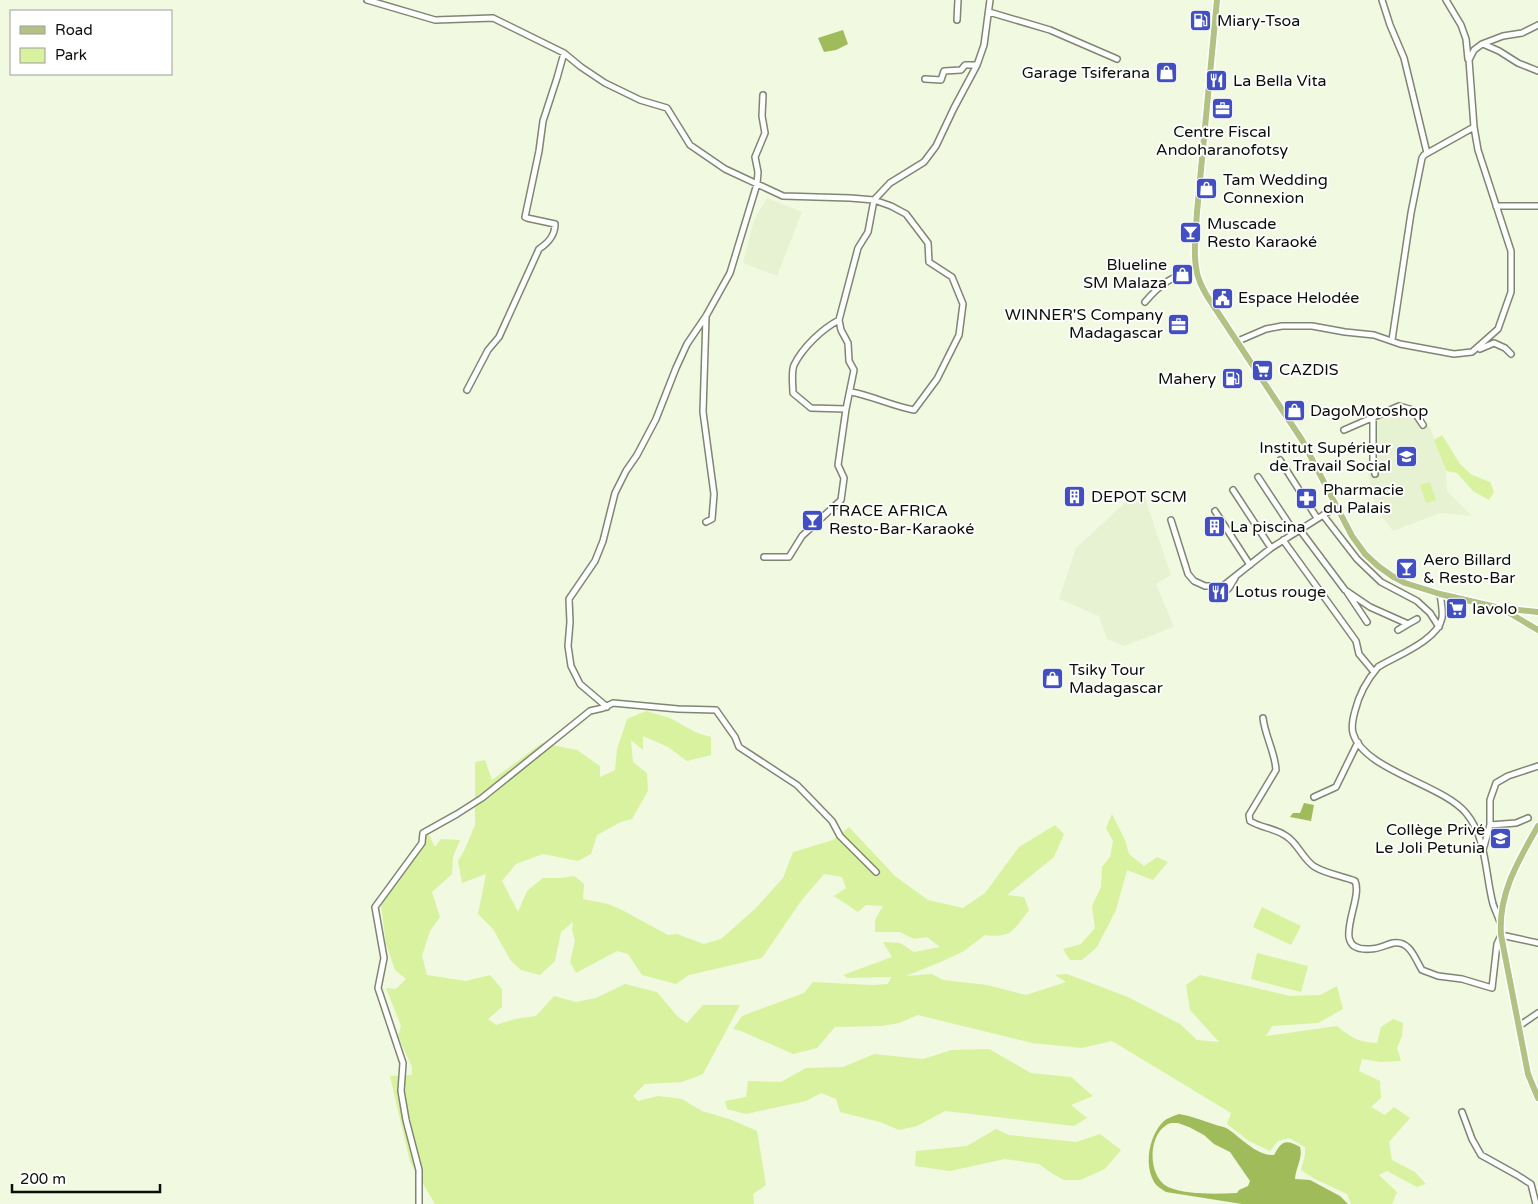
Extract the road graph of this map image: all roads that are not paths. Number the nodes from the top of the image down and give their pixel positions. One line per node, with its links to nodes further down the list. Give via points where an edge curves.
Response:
1 (367, 0): 11 (street, via 435,20 493,18)
2 (958, 0): 8 (street)
3 (990, 0): 7 (street)
4 (1218, 0): 24 (main road, via 1197,212)
5 (1382, 0): 19 (street, via 1404,58)
6 (1446, 0): 13 (street, via 1461,25)
7 (989, 12): 12 (street, via 1050,30); 14 (street, via 984,46)
8 (957, 20)
9 (1538, 25): 10 (street)
10 (1482, 44): 13 (street); 15 (street)
11 (564, 53): 20 (street, via 605,83 640,100 667,108 690,145 725,169); 32 (street, via 543,121 525,213 527,218 555,224 555,230 550,240 539,249 499,337 488,350)
12 (1117, 59)
13 (1468, 60): 18 (street)
14 (977, 65): 16 (street, via 946,70 939,80); 21 (street, via 936,146 924,162 890,183)
15 (1538, 71)
16 (925, 79)
17 (763, 95): 20 (street, via 765,134 755,158)
18 (1474, 127): 19 (street); 22 (street)
19 (1427, 153): 28 (street, via 1422,158 1410,213)
20 (757, 184): 21 (street, via 783,196); 26 (street, via 730,272)
21 (874, 200): 27 (street, via 868,232 858,248); 33 (street, via 906,214 928,244 930,262 952,278 963,304 960,336 938,379 914,410)
22 (1496, 206): 23 (street); 30 (street, via 1511,251 1510,292 1498,329)
23 (1538, 206)
24 (1196, 267): 25 (street, via 1158,287); 29 (main road, via 1207,296)
25 (1145, 302)
26 (706, 316): 46 (street, via 703,412 714,494 712,518); 65 (street, via 687,344 656,419 615,493 595,561 569,599 571,666 580,684)
27 (839, 320): 33 (street, via 854,370); 34 (street, via 807,347 794,367 794,394 811,408)
28 (1392, 340): 29 (street, via 1295,325 1266,329); 30 (street, via 1454,354)
29 (1238, 341): 42 (main road, via 1302,440)
30 (1472, 352): 31 (street, via 1494,343)
31 (1510, 354)
32 (467, 390)
33 (851, 392): 34 (street)
34 (846, 409): 50 (street, via 838,465 844,478 841,500 802,536 789,557)
35 (1373, 417): 36 (street, via 1399,406 1413,410); 37 (street); 39 (street, via 1372,466)
36 (1423, 425)
37 (1344, 430)
38 (1280, 460): 44 (street)
39 (1375, 474)
40 (1258, 476): 47 (street)
41 (1233, 490): 49 (street)
42 (1336, 507): 44 (street); 54 (main road, via 1352,536 1378,566 1405,583)
43 (1215, 511): 51 (street)
44 (1320, 516): 47 (street); 61 (street, via 1381,582 1417,601)
45 (1171, 520): 52 (street, via 1188,574 1194,581 1204,586 1223,586)
46 (706, 522)
47 (1298, 531): 48 (street); 53 (street)
48 (1283, 540): 49 (street); 64 (street, via 1356,641 1359,654)
49 (1271, 548): 51 (street)
50 (764, 558)
51 (1250, 565): 52 (street)
52 (1236, 575): 55 (street, via 1229,588)
53 (1345, 590): 59 (street); 60 (street, via 1370,607)
54 (1440, 594): 56 (main road); 61 (street, via 1443,616)
55 (1217, 599)
56 (1500, 608): 57 (main road); 63 (main road)
57 (1538, 612)
58 (1417, 619): 60 (street)
59 (1367, 622)
60 (1408, 624): 62 (street)
61 (1439, 627): 64 (street, via 1426,640)
62 (1398, 630)
63 (1538, 630)
64 (1374, 672): 67 (street, via 1354,713 1353,734)
65 (606, 706): 74 (street, via 613,703 716,710 739,747 797,786); 85 (street, via 590,711 482,798 423,833 422,843 375,907 384,958 378,988 403,1063 401,1090 418,1170)
66 (1263, 718): 76 (street, via 1276,770 1249,815 1250,821 1287,836 1314,866 1355,880 1352,918 1347,931 1353,945 1365,950 1401,943 1408,946 1422,970 1492,988)
67 (1358, 742): 69 (street, via 1336,787); 73 (street, via 1376,760 1430,788 1466,813)
68 (1538, 766): 71 (street, via 1496,783 1490,800)
69 (1314, 797)
70 (1528, 818): 71 (street, via 1516,823)
71 (1490, 825): 73 (street)
72 (1538, 826): 75 (main road, via 1507,886)
73 (1483, 852): 75 (street, via 1493,904)
74 (876, 872)
75 (1500, 922): 76 (main road)
76 (1501, 935): 77 (street); 79 (main road)
77 (1538, 943)
78 (1538, 1013): 79 (street)
79 (1519, 1026): 80 (main road, via 1528,1074)
80 (1538, 1098)
81 (1462, 1112): 83 (street, via 1482,1156)
82 (1538, 1183): 83 (street)
83 (1531, 1184): 84 (street); 86 (street)
84 (1538, 1189)
85 (419, 1204)
86 (1536, 1204)

